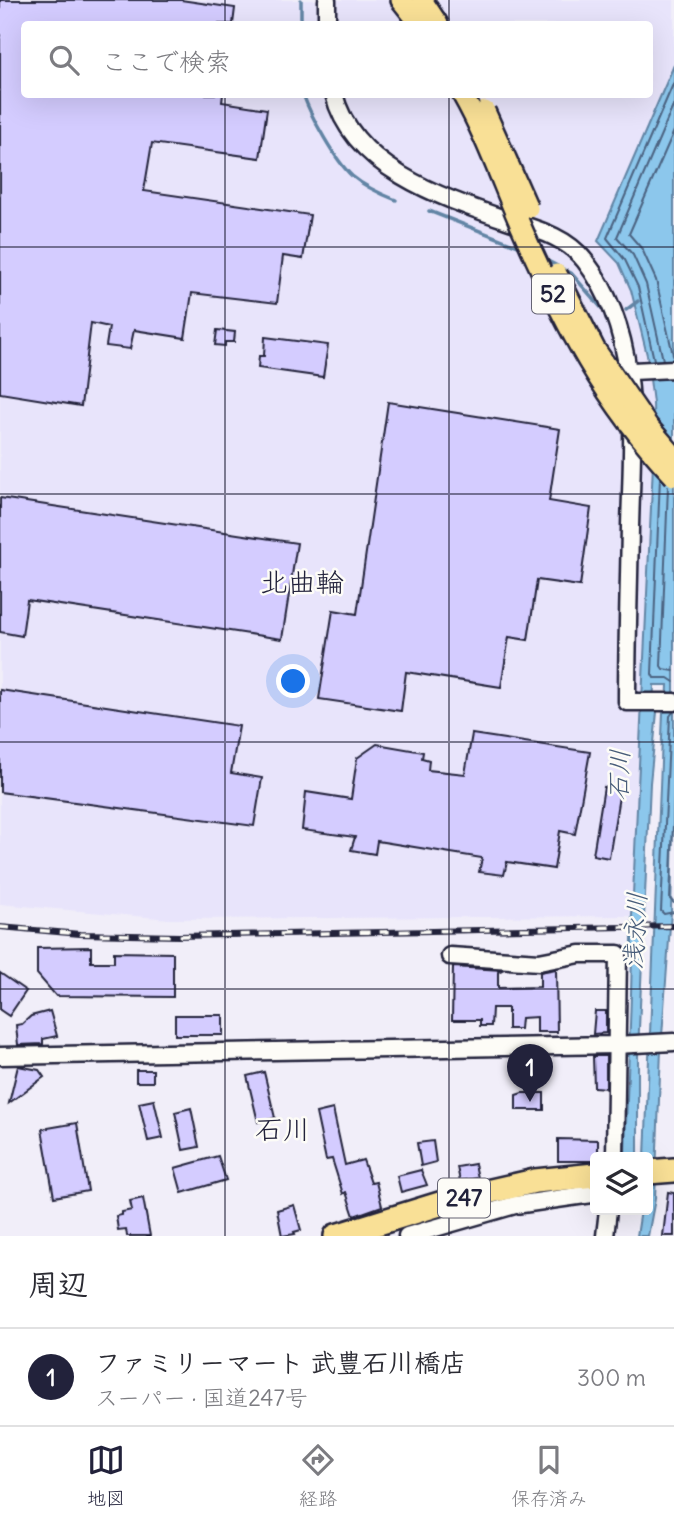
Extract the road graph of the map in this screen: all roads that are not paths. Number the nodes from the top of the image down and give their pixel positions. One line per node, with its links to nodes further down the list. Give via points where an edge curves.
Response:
1 (327, 0): 4 (street)
2 (401, 0): 5 (main road)
3 (422, 0): 6 (main road)
4 (327, 21)
5 (418, 21)
6 (436, 21)
7 (336, 98): 14 (street, via 347,126 389,168 455,202 547,232 586,261 625,348 632,436 627,702)
8 (464, 98): 13 (main road, 52, bridge, via 568,328 642,442)
9 (479, 98): 12 (main road, 52, bridge, via 549,258 595,349)
10 (674, 369): 11 (street)
11 (632, 371)
12 (674, 456)
13 (674, 476)
14 (674, 702)
15 (450, 956): 17 (street, via 539,962 580,954 618,954)
16 (669, 1042): 17 (street)
17 (619, 1044): 18 (street); 19 (street)
18 (0, 1056)
19 (615, 1152)
20 (590, 1185): 23 (highway, 247, via 522,1184)
21 (590, 1186): 24 (street)
22 (607, 1215): 25 (street)
23 (336, 1236)
24 (407, 1236)
25 (605, 1236)

